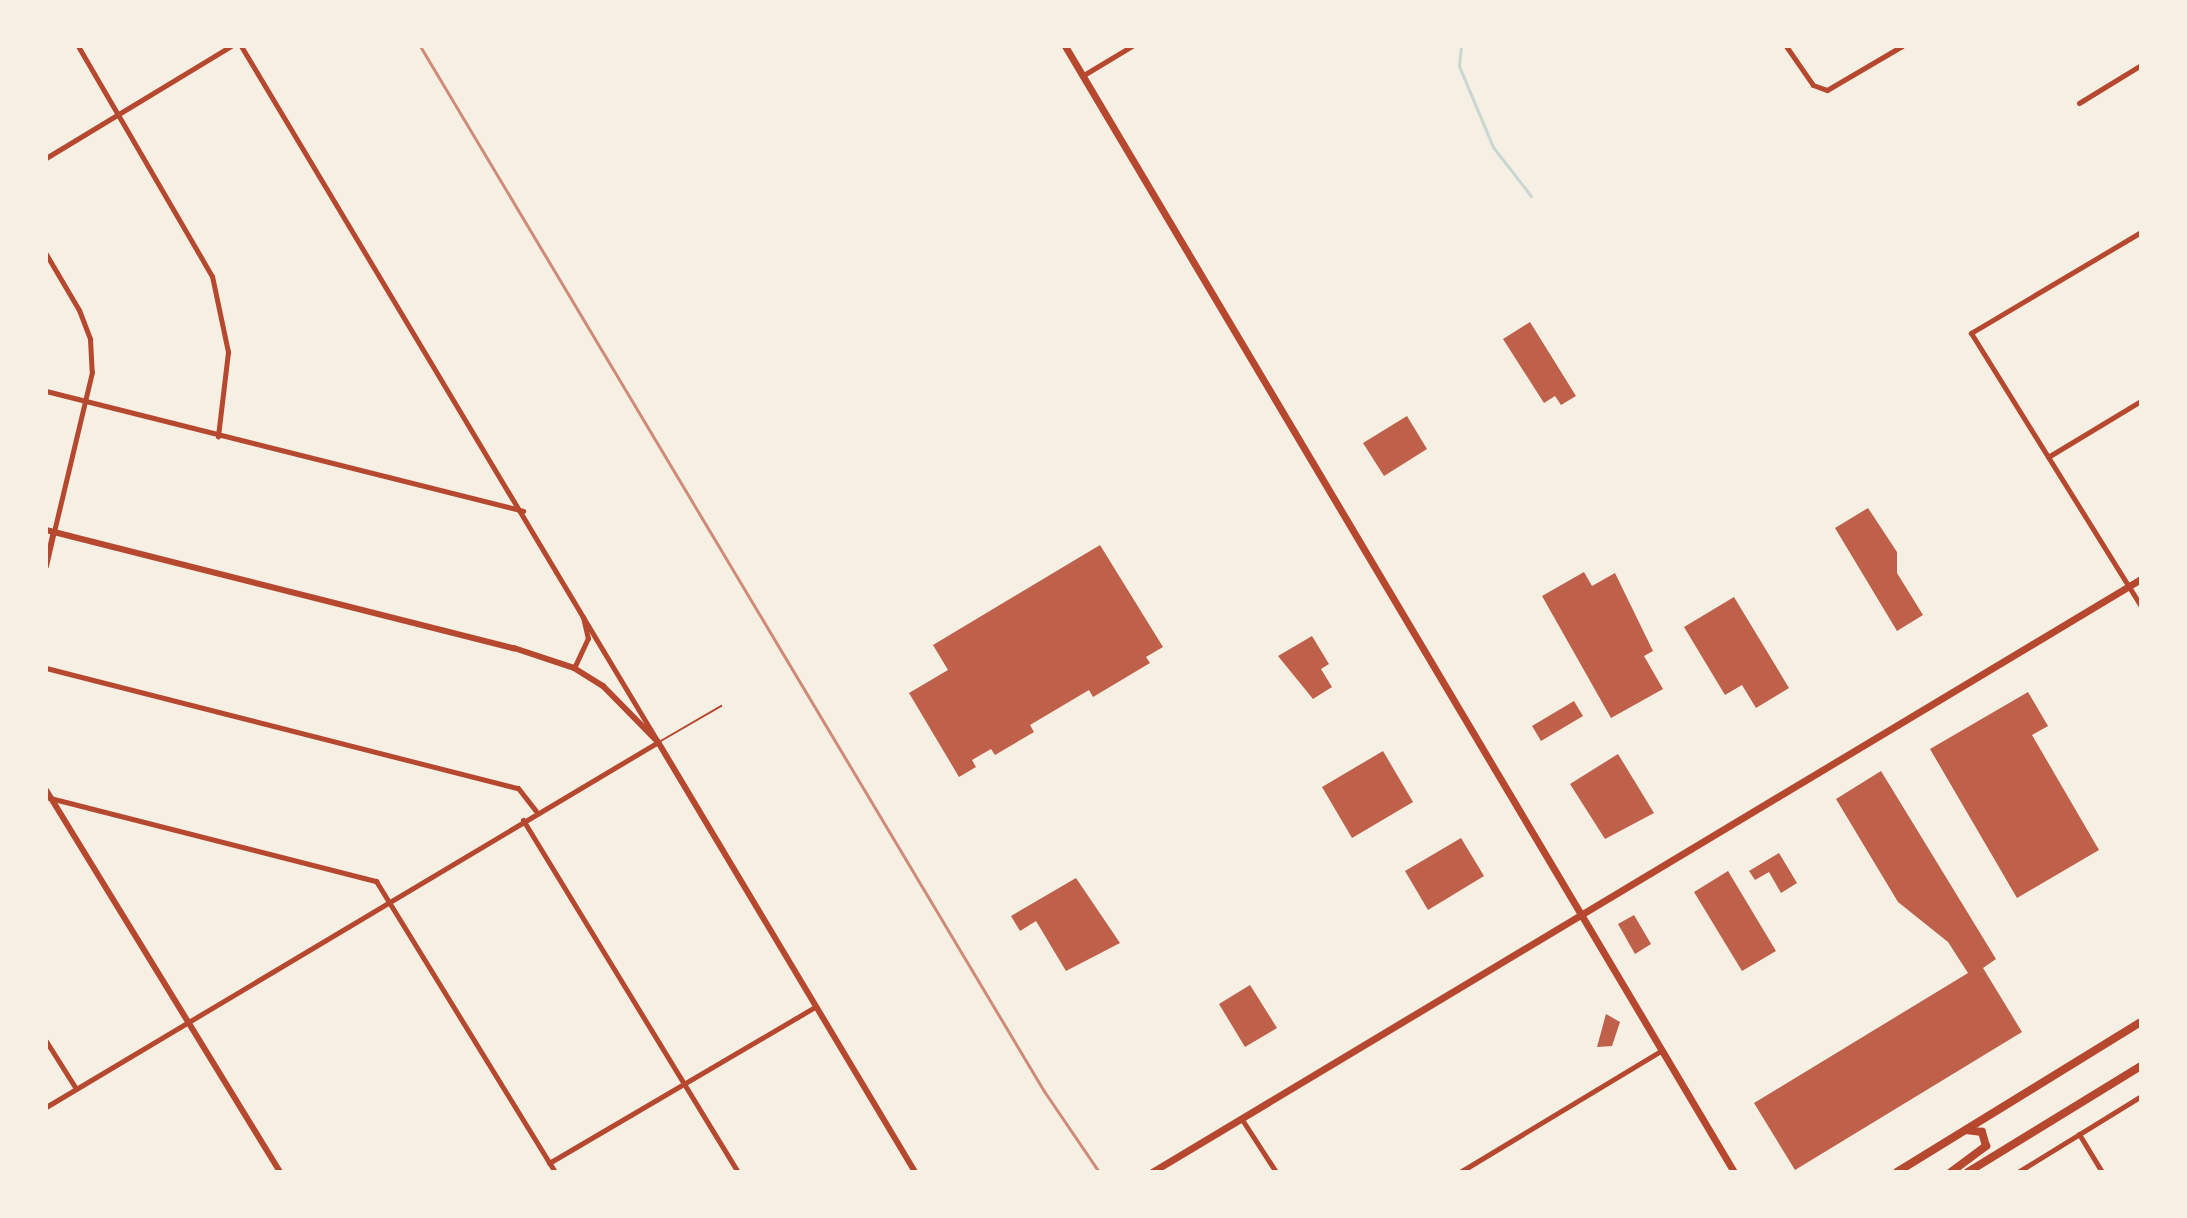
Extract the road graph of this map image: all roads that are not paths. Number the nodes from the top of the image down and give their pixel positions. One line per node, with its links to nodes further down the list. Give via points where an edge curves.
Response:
1 (78, 46): 11 (street)
2 (231, 46): 11 (street)
3 (241, 46): 20 (street)
4 (1065, 46): 9 (main road)
5 (1132, 46): 9 (street)
6 (1786, 46): 7 (street, via 1813,85 1827,90)
7 (1902, 46)
8 (2141, 65): 10 (street)
9 (1082, 76): 36 (main road)
10 (2079, 103)
11 (119, 114): 12 (street); 18 (street, via 196,242 222,305 228,374)
12 (46, 158)
13 (2141, 232): 19 (street, via 1971,333)
14 (46, 254): 16 (street, via 90,339 92,372)
15 (46, 391): 16 (street)
16 (84, 401): 18 (street); 21 (street)
17 (2141, 401): 19 (street)
18 (218, 436): 20 (street)
19 (2048, 457): 24 (street)
20 (524, 511): 26 (street)
21 (50, 531): 22 (street); 28 (street, via 514,648)
22 (46, 566)
23 (2141, 579): 24 (main road)
24 (2126, 587): 25 (street); 36 (main road)
25 (2141, 606)
26 (583, 617): 28 (street, via 588,638); 30 (street)
27 (46, 668): 33 (street, via 518,788)
28 (574, 668): 30 (street, via 603,686)
29 (721, 706): 30 (lane)
30 (658, 742): 33 (street); 37 (street)
31 (46, 790): 32 (street)
32 (48, 797): 35 (street, via 366,876 380,884); 38 (street)
33 (536, 811): 34 (street)
34 (523, 820): 35 (street); 43 (street)
35 (390, 900): 38 (street); 50 (street)
36 (1583, 916): 41 (main road); 47 (main road)
37 (815, 1007): 43 (street); 54 (street)
38 (188, 1021): 44 (street); 51 (street)
39 (2141, 1022): 48 (highway)
40 (46, 1041): 44 (street)
41 (1662, 1050): 57 (street); 58 (main road)
42 (2141, 1066): 61 (highway)
43 (685, 1083): 50 (street); 53 (street)
44 (75, 1087): 46 (street)
45 (2141, 1096): 49 (street)
46 (46, 1107)
47 (1243, 1121): 55 (main road); 56 (street)
48 (1966, 1130): 59 (highway); 60 (highway, via 1982,1132 1986,1146)
49 (2079, 1134): 62 (street); 63 (street)
50 (549, 1163): 52 (street)
51 (280, 1172)
52 (555, 1172)
53 (738, 1172)
54 (915, 1172)
55 (1152, 1172)
56 (1276, 1172)
57 (1460, 1172)
58 (1734, 1172)
59 (1897, 1172)
60 (1951, 1172)
61 (1968, 1172)
62 (2018, 1172)
63 (2102, 1172)

